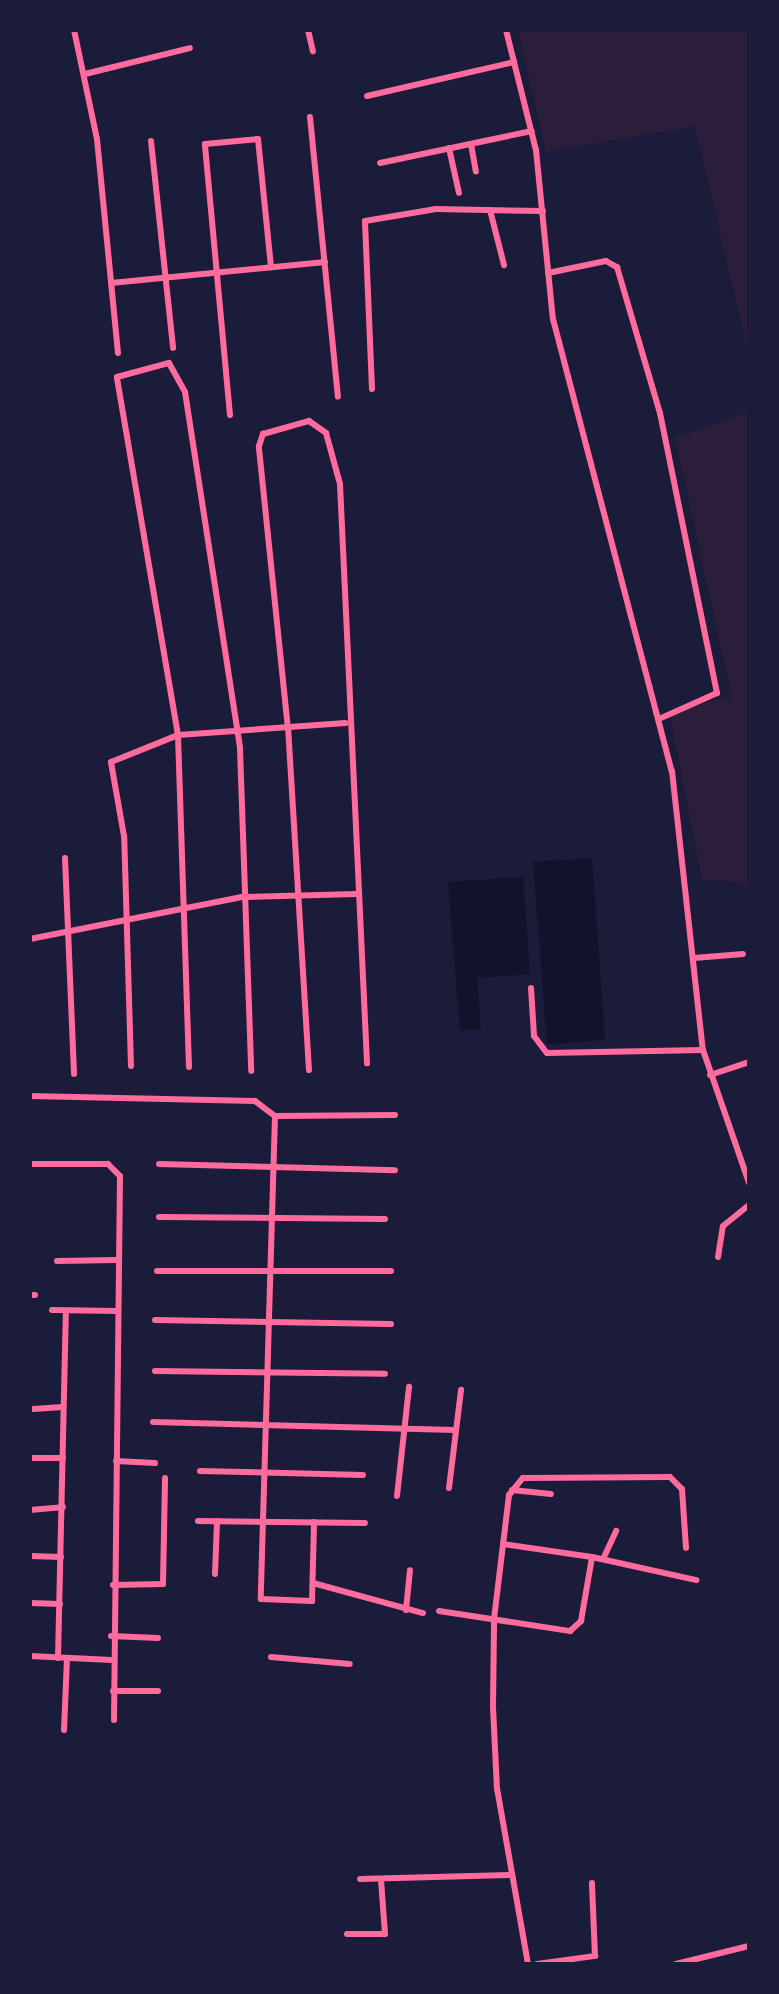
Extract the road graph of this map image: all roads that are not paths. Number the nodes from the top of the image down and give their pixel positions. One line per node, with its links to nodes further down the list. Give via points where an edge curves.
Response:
1 (74, 30): 7 (street)
2 (308, 30): 5 (street)
3 (506, 30): 6 (street)
4 (190, 48): 7 (street)
5 (313, 51)
6 (514, 62): 8 (street); 10 (street)
7 (85, 74): 25 (street)
8 (367, 96)
9 (310, 117): 19 (street)
10 (532, 131): 12 (street); 18 (street)
11 (151, 141): 24 (street)
12 (471, 144): 13 (street); 15 (street)
13 (449, 148): 14 (street); 16 (street)
14 (380, 163)
15 (476, 172)
16 (459, 193)
17 (490, 210): 18 (street); 20 (street); 28 (street, via 365,221)
18 (543, 211): 23 (street)
19 (325, 262): 21 (street); 29 (street)
20 (504, 265)
21 (271, 267): 22 (street); 22 (street, via 258,139 245,140 205,144)
22 (219, 272): 24 (street); 30 (street)
23 (548, 273): 31 (street, via 553,319); 31 (street, via 606,261 617,267 660,413 717,693)
24 (165, 278): 25 (street); 26 (street)
25 (111, 283): 27 (street)
26 (173, 348)
27 (118, 353)
28 (372, 389)
29 (338, 397)
30 (230, 415)
31 (659, 719): 45 (street)
32 (346, 723): 33 (street); 33 (street, via 338,468 326,433 309,421 263,434 259,446); 37 (street)
33 (288, 729): 34 (street); 39 (street)
34 (236, 731): 35 (street); 35 (street, via 185,392 169,363 117,377); 38 (street)
35 (178, 735): 40 (street); 41 (street, via 124,753 109,769 124,836)
36 (65, 858): 42 (street)
37 (356, 894): 39 (street); 49 (street)
38 (242, 897): 39 (street); 40 (street); 53 (street)
39 (295, 901): 52 (street)
40 (182, 907): 41 (street); 51 (street)
41 (124, 917): 42 (street); 50 (street)
42 (67, 931): 43 (street); 54 (street)
43 (30, 939)
44 (743, 954): 45 (street)
45 (694, 958): 47 (street)
46 (531, 988): 47 (street, via 534,1036 547,1053)
47 (703, 1050): 55 (street)
48 (749, 1062): 55 (street)
49 (367, 1063)
50 (131, 1066)
51 (189, 1067)
52 (309, 1070)
53 (251, 1071)
54 (74, 1074)
55 (710, 1075): 63 (street)
56 (30, 1096): 58 (street, via 255,1101)
57 (395, 1115): 58 (street)
58 (275, 1116): 61 (street)
59 (30, 1164): 69 (street, via 115,1167)
60 (159, 1164): 61 (street)
61 (276, 1169): 62 (street); 66 (street)
62 (395, 1170)
63 (749, 1183)
64 (749, 1205): 68 (street, via 723,1226)
65 (159, 1217): 66 (street)
66 (272, 1219): 67 (street); 71 (street)
67 (385, 1219)
68 (718, 1257)
69 (117, 1260): 70 (street); 76 (street)
70 (57, 1261)
71 (270, 1270): 72 (street); 73 (street); 78 (street)
72 (157, 1271)
73 (391, 1271)
74 (52, 1310): 75 (street)
75 (66, 1311): 76 (street); 85 (street)
76 (117, 1311): 93 (street)
77 (155, 1320): 78 (street)
78 (272, 1322): 79 (street); 81 (street)
79 (391, 1324)
80 (155, 1371): 81 (street)
81 (271, 1373): 82 (street); 87 (street)
82 (385, 1374)
83 (409, 1387): 89 (street)
84 (461, 1390): 90 (street)
85 (63, 1407): 86 (street); 92 (street)
86 (33, 1409)
87 (268, 1421): 88 (street); 89 (street); 96 (street)
88 (153, 1422)
89 (406, 1426): 90 (street); 102 (street)
90 (455, 1430): 99 (street)
91 (30, 1458): 92 (street)
92 (63, 1458): 103 (street)
93 (116, 1461): 94 (street); 121 (street)
94 (155, 1463)
95 (200, 1471): 96 (street)
96 (266, 1472): 97 (street); 107 (street)
97 (363, 1475)
98 (165, 1478): 121 (street, via 163,1584)
99 (449, 1488)
100 (512, 1490): 101 (street); 111 (street); 112 (street, via 523,1478 670,1477 682,1489)
101 (551, 1494)
102 (397, 1496)
103 (63, 1507): 104 (street); 114 (street)
104 (30, 1510)
105 (198, 1521): 106 (street)
106 (217, 1521): 107 (street); 118 (street)
107 (265, 1522): 108 (street); 120 (street, via 261,1599 309,1602)
108 (314, 1522): 109 (street); 120 (street)
109 (365, 1523)
110 (616, 1531): 116 (street)
111 (503, 1544): 115 (street); 127 (street)
112 (686, 1548)
113 (30, 1556): 114 (street)
114 (61, 1557): 123 (street)
115 (592, 1557): 116 (street); 127 (street, via 573,1630)
116 (604, 1557): 119 (street, via 653,1576)
117 (410, 1570): 124 (street)
118 (215, 1574)
119 (696, 1580)
120 (313, 1583): 124 (street)
121 (113, 1585): 128 (street)
122 (30, 1603): 123 (street)
123 (60, 1604): 132 (street)
124 (406, 1610): 126 (street)
125 (439, 1611): 127 (street)
126 (423, 1613)
127 (494, 1619): 140 (street, via 497,1789)
128 (111, 1636): 129 (street); 134 (street)
129 (158, 1638)
130 (30, 1656): 132 (street)
131 (271, 1657): 135 (street)
132 (58, 1658): 133 (street)
133 (67, 1658): 134 (street); 139 (street)
134 (112, 1660): 136 (street)
135 (350, 1664)
136 (113, 1691): 137 (street); 138 (street)
137 (158, 1691)
138 (114, 1720)
139 (64, 1730)
140 (509, 1875): 142 (street); 146 (street)
141 (360, 1879): 142 (street)
142 (381, 1879): 144 (street, via 385,1934)
143 (592, 1883): 147 (street, via 595,1956)
144 (347, 1934)
145 (749, 1946): 148 (street)
146 (528, 1964)
147 (537, 1964)
148 (676, 1964)

